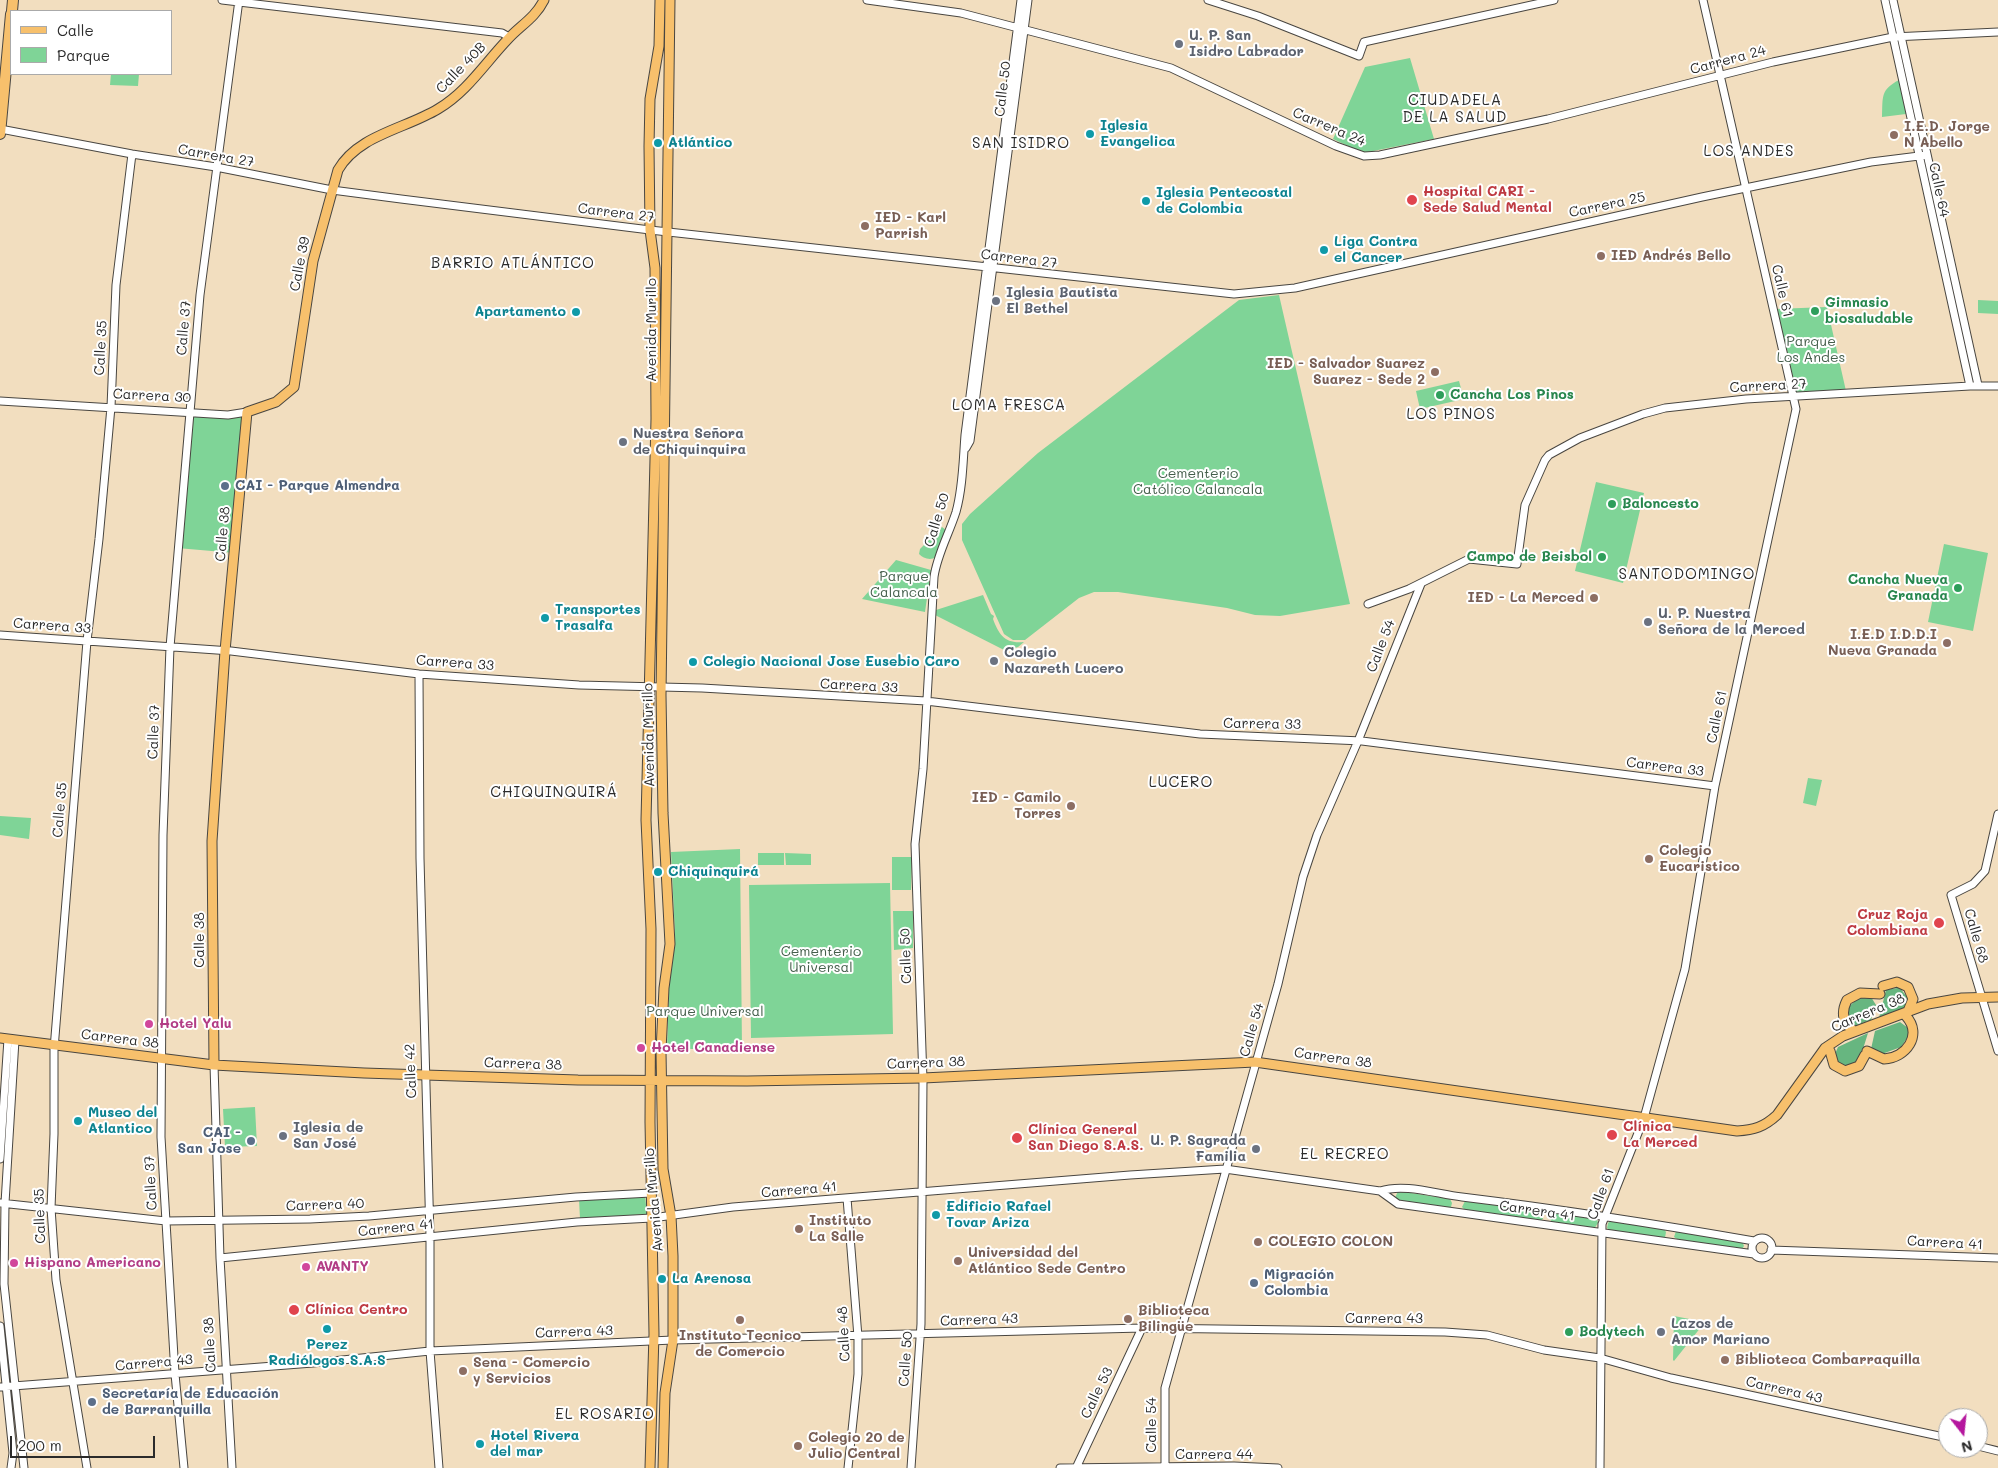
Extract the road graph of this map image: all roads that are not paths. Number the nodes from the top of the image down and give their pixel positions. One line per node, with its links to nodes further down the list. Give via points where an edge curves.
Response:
1 (222, 0): 13 (street)
2 (544, 0): 17 (main road, via 528,22)
3 (660, 0): 29 (main road, Avenida Murillo, via 659,46 650,109)
4 (670, 0): 30 (main road, Avenida Murillo)
5 (867, 0): 15 (street, Carrera 24, via 961,13)
6 (1021, 0): 15 (street, Calle 50)
7 (1028, 0): 15 (street, Calle 50)
8 (1208, 0): 9 (street, via 1359,56 1364,42)
9 (1554, 0)
10 (1703, 0): 19 (street, Calle 61)
11 (1885, 0): 18 (street, Calle 64)
12 (1892, 0): 18 (street, Calle 64)
13 (239, 1): 17 (street); 25 (street, Calle 37)
14 (10, 24): 20 (highway)
15 (1020, 30): 19 (street, Carrera 24, via 1171,68 1336,146 1364,156 1548,119); 31 (street, Calle 50)
16 (1998, 32): 18 (street, Carrera 24)
17 (509, 36): 23 (main road, Calle 40B, via 456,96 428,115 368,141)
18 (1897, 36): 19 (street, Carrera 24); 24 (street, Calle 64)
19 (1720, 76): 26 (street, Calle 61)
20 (0, 129): 21 (highway); 22 (street, Carrera 27)
21 (0, 134)
22 (132, 154): 25 (street, Carrera 27); 39 (street, Calle 35, via 116,285)
23 (350, 154): 27 (main road, Calle 39, via 338,170)
24 (1923, 155): 26 (street, Carrera 25, via 1871,162); 28 (street, Calle 64)
25 (216, 167): 27 (street, Carrera 27); 40 (street, Calle 37)
26 (1746, 188): 32 (street, Carrera 25, via 1295,288); 37 (street, Calle 61)
27 (332, 190): 29 (street, Carrera 27); 34 (main road, Calle 39, via 312,261)
28 (1934, 204): 33 (street, Calle 64); 35 (street, Calle 64)
29 (650, 230): 30 (street, Carrera 27); 51 (main road, Avenida Murillo, via 655,268 656,420)
30 (667, 232): 31 (street, Carrera 27); 52 (main road, Avenida Murillo)
31 (990, 268): 32 (street, Carrera 27); 53 (street, Calle 50, via 970,441 966,448 957,509 935,564)
32 (1234, 294)
33 (1978, 385): 35 (street, Carrera 27); 36 (street, Carrera 27)
34 (294, 386): 41 (main road, Carrera 30, via 276,402)
35 (1970, 386): 37 (street, Carrera 27)
36 (1998, 386)
37 (1794, 397): 42 (street, Carrera 27, via 1665,408 1580,438 1549,455 1534,479 1525,506 1517,564 1469,559); 55 (street, Calle 61, via 1796,408)
38 (0, 401): 39 (street, Carrera 30)
39 (111, 407): 40 (street, Carrera 30); 47 (street, Calle 35, via 100,539)
40 (190, 411): 41 (street, Carrera 30); 48 (street, Calle 37)
41 (247, 412): 49 (main road, Calle 38)
42 (1421, 584): 43 (street); 45 (street, Calle 54)
43 (1397, 594): 44 (street); 45 (street, Calle 54, via 1408,600)
44 (1368, 604)
45 (1408, 610): 54 (street, Calle 54)
46 (0, 635): 47 (street, Carrera 33)
47 (87, 641): 48 (street, Carrera 33); 62 (street, Calle 35)
48 (170, 647): 49 (street, Carrera 33); 65 (street, Calle 37, via 163,835)
49 (225, 650): 50 (street, Carrera 33); 68 (main road, Calle 38, via 212,841)
50 (419, 674): 51 (street, Carrera 33, via 579,685); 69 (street, Calle 42)
51 (651, 686): 52 (street, Carrera 33); 71 (main road, Avenida Murillo, via 646,820 651,929)
52 (661, 686): 53 (street, Carrera 33); 72 (main road, Avenida Murillo, via 670,944 661,1039)
53 (926, 701): 54 (street, Carrera 33, via 1200,734); 70 (street, Calle 50, via 915,844)
54 (1358, 740): 55 (street, Carrera 33); 67 (street, Calle 54, via 1314,845)
55 (1715, 786): 73 (street, Calle 61, via 1685,969)
56 (1998, 814): 57 (street, Calle 68, via 1985,871 1973,884 1952,895)
57 (1981, 997): 58 (main road, Carrera 38); 59 (main road, Carrera 38, via 1962,998); 64 (street, Calle 68)
58 (1998, 997)
59 (1904, 1014): 60 (main road, Carrera 38); 60 (main road, via 1913,999 1908,987 1897,982 1881,994 1855,994 1844,1006 1844,1020); 63 (main road, via 1913,1032 1910,1044 1902,1054 1884,1059 1866,1053 1856,1074 1837,1068 1831,1061)
60 (1856, 1032): 63 (main road, Carrera 38); 66 (main road, Carrera 38, via 1825,1048)
61 (8, 1039): 62 (main road, Carrera 38); 74 (street); 80 (street)
62 (54, 1045): 65 (main road, Carrera 38); 81 (street, Calle 35)
63 (1830, 1050): 66 (main road, Carrera 38)
64 (1998, 1051)
65 (161, 1058): 68 (main road, Carrera 38); 86 (street, Calle 37)
66 (1817, 1059): 73 (main road, Carrera 38, via 1777,1115 1762,1127 1737,1131)
67 (1255, 1062): 70 (main road, Carrera 38); 73 (main road, Carrera 38); 75 (street, Calle 54)
68 (214, 1065): 69 (main road, Carrera 38); 87 (street, Calle 38)
69 (425, 1075): 71 (main road, Carrera 38); 82 (street, Calle 42)
70 (923, 1078): 72 (main road, Carrera 38); 77 (street, Calle 50)
71 (651, 1080): 72 (main road, Carrera 38); 78 (main road, Avenida Murillo)
72 (662, 1081): 84 (main road, Avenida Murillo, via 663,1169)
73 (1644, 1118): 83 (street, Calle 61)
74 (0, 1159)
75 (1225, 1169): 76 (street, Carrera 41); 77 (street, Carrera 41); 97 (street, Calle 54)
76 (1380, 1191): 83 (street, Carrera 41, via 1402,1188); 88 (street, Carrera 41, via 1398,1204)
77 (921, 1192): 79 (street, Carrera 41); 98 (street, Calle 50)
78 (651, 1193): 82 (street, Carrera 40); 85 (main road, Avenida Murillo)
79 (846, 1198): 84 (street, Carrera 41); 99 (street, Calle 48)
80 (2, 1203): 81 (street, Carrera 40); 107 (street, via 4,1284)
81 (50, 1208): 86 (street, Carrera 40); 106 (street, Calle 35, via 56,1280)
82 (428, 1209): 87 (street, Carrera 40, via 368,1216); 89 (street, Calle 42)
83 (1604, 1215): 88 (street, Calle 61); 90 (street, Carrera 41)
84 (671, 1216): 85 (street, Carrera 41); 100 (main road, Avenida Murillo)
85 (652, 1218): 89 (street, Carrera 41); 101 (main road, Avenida Murillo)
86 (166, 1221): 87 (street, Carrera 40); 105 (street, Calle 37)
87 (218, 1221): 93 (street, Calle 38)
88 (1601, 1233): 92 (street, Carrera 41); 103 (street, Calle 61)
89 (430, 1237): 93 (street, Carrera 41); 102 (street, Calle 42)
90 (1754, 1241): 91 (street, via 1766,1239); 92 (street)
91 (1771, 1250): 92 (street, via 1764,1257); 94 (street, Carrera 41)
92 (1754, 1254)
93 (220, 1258): 104 (street, Calle 38)
94 (1998, 1258)
95 (0, 1326): 108 (street)
96 (1142, 1328): 97 (street, Carrera 43); 98 (street, Carrera 43); 121 (street, Calle 53)
97 (1181, 1330): 103 (street, Carrera 43, via 1453,1333 1487,1336 1544,1350); 122 (street, Calle 54, via 1165,1388)
98 (920, 1335): 99 (street, Carrera 43); 119 (street, Calle 50)
99 (858, 1337): 100 (street, Carrera 43); 118 (street, Calle 48, via 858,1374)
100 (673, 1340): 101 (street, Carrera 43); 117 (main road, Avenida Murillo, via 665,1393)
101 (653, 1341): 102 (street, Carrera 43); 116 (main road, Avenida Murillo)
102 (430, 1351): 104 (street, Carrera 43); 115 (street, Calle 42)
103 (1600, 1358): 109 (street, Carrera 43, via 1671,1378); 124 (street, Calle 61)
104 (225, 1369): 105 (street, Carrera 43); 114 (street, Calle 38)
105 (175, 1374): 106 (street, Carrera 43); 113 (street, Calle 37)
106 (73, 1381): 107 (street, Carrera 43); 112 (street, Calle 35)
107 (16, 1385): 108 (street, Carrera 43); 111 (street)
108 (3, 1386): 110 (street, via 13,1453)
109 (1938, 1436)
110 (11, 1468)
111 (24, 1468)
112 (87, 1468)
113 (184, 1468)
114 (232, 1468)
115 (439, 1468)
116 (650, 1468)
117 (663, 1468)
118 (848, 1468)
119 (911, 1468)
120 (1060, 1468): 121 (street, Carrera 44)
121 (1076, 1468): 122 (street, Carrera 44)
122 (1165, 1468): 123 (street, Carrera 44)
123 (1278, 1468)
124 (1600, 1468)

